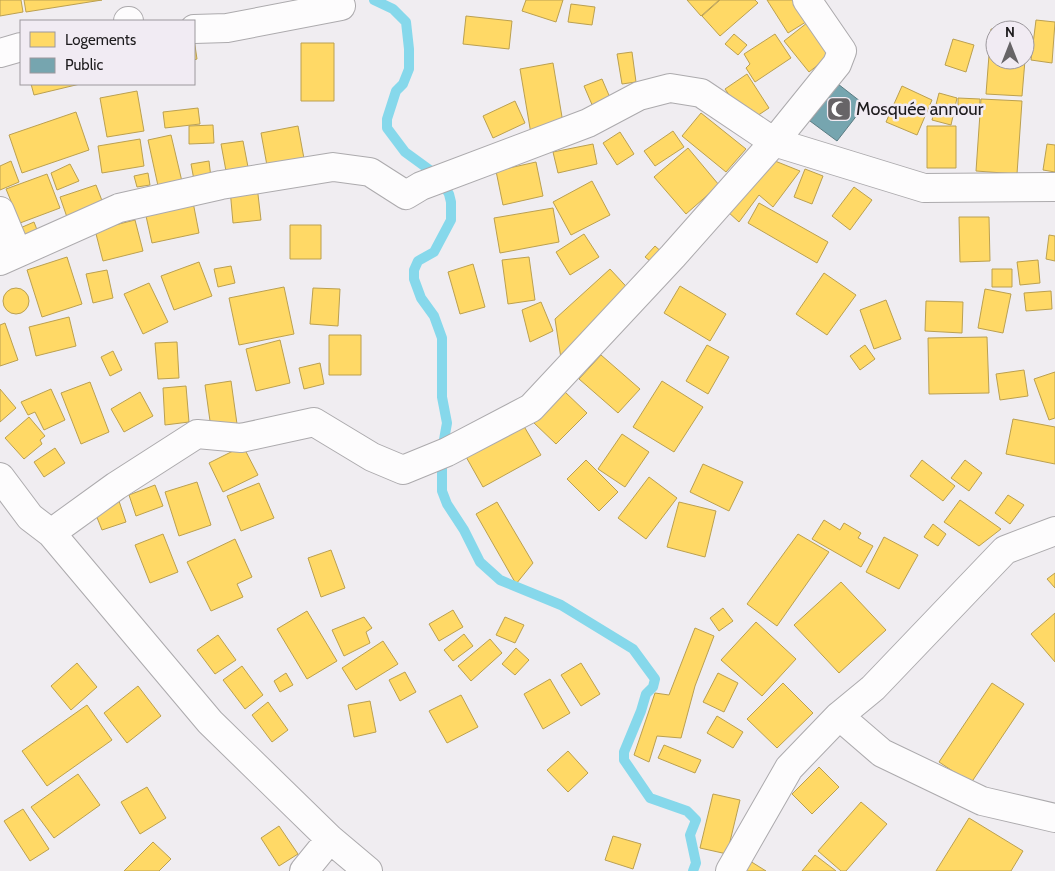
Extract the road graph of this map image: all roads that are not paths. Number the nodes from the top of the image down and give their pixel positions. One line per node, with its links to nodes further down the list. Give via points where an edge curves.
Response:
1 (807, 0): 6 (street, via 842,51 837,64)
2 (341, 6): 3 (street, via 227,28)
3 (195, 29)
4 (20, 48): 5 (street)
5 (0, 53)
6 (774, 142): 7 (street, via 924,188); 9 (street, via 701,93 670,88 639,96 588,123 420,186 406,195 370,172 333,168 221,185 119,208); 12 (street, via 531,408 447,452 403,470 372,457 314,422 241,438 197,434)
7 (1055, 187)
8 (0, 212): 9 (street)
9 (8, 256)
10 (0, 477): 12 (street, via 30,517)
11 (1055, 531): 13 (street, via 1005,550 873,688)
12 (51, 533): 15 (street, via 210,722)
13 (839, 716): 14 (street, via 882,753 982,801); 18 (street, via 789,768)
14 (1055, 818)
15 (330, 839): 16 (street); 17 (street)
16 (304, 871)
17 (368, 871)
18 (730, 871)

